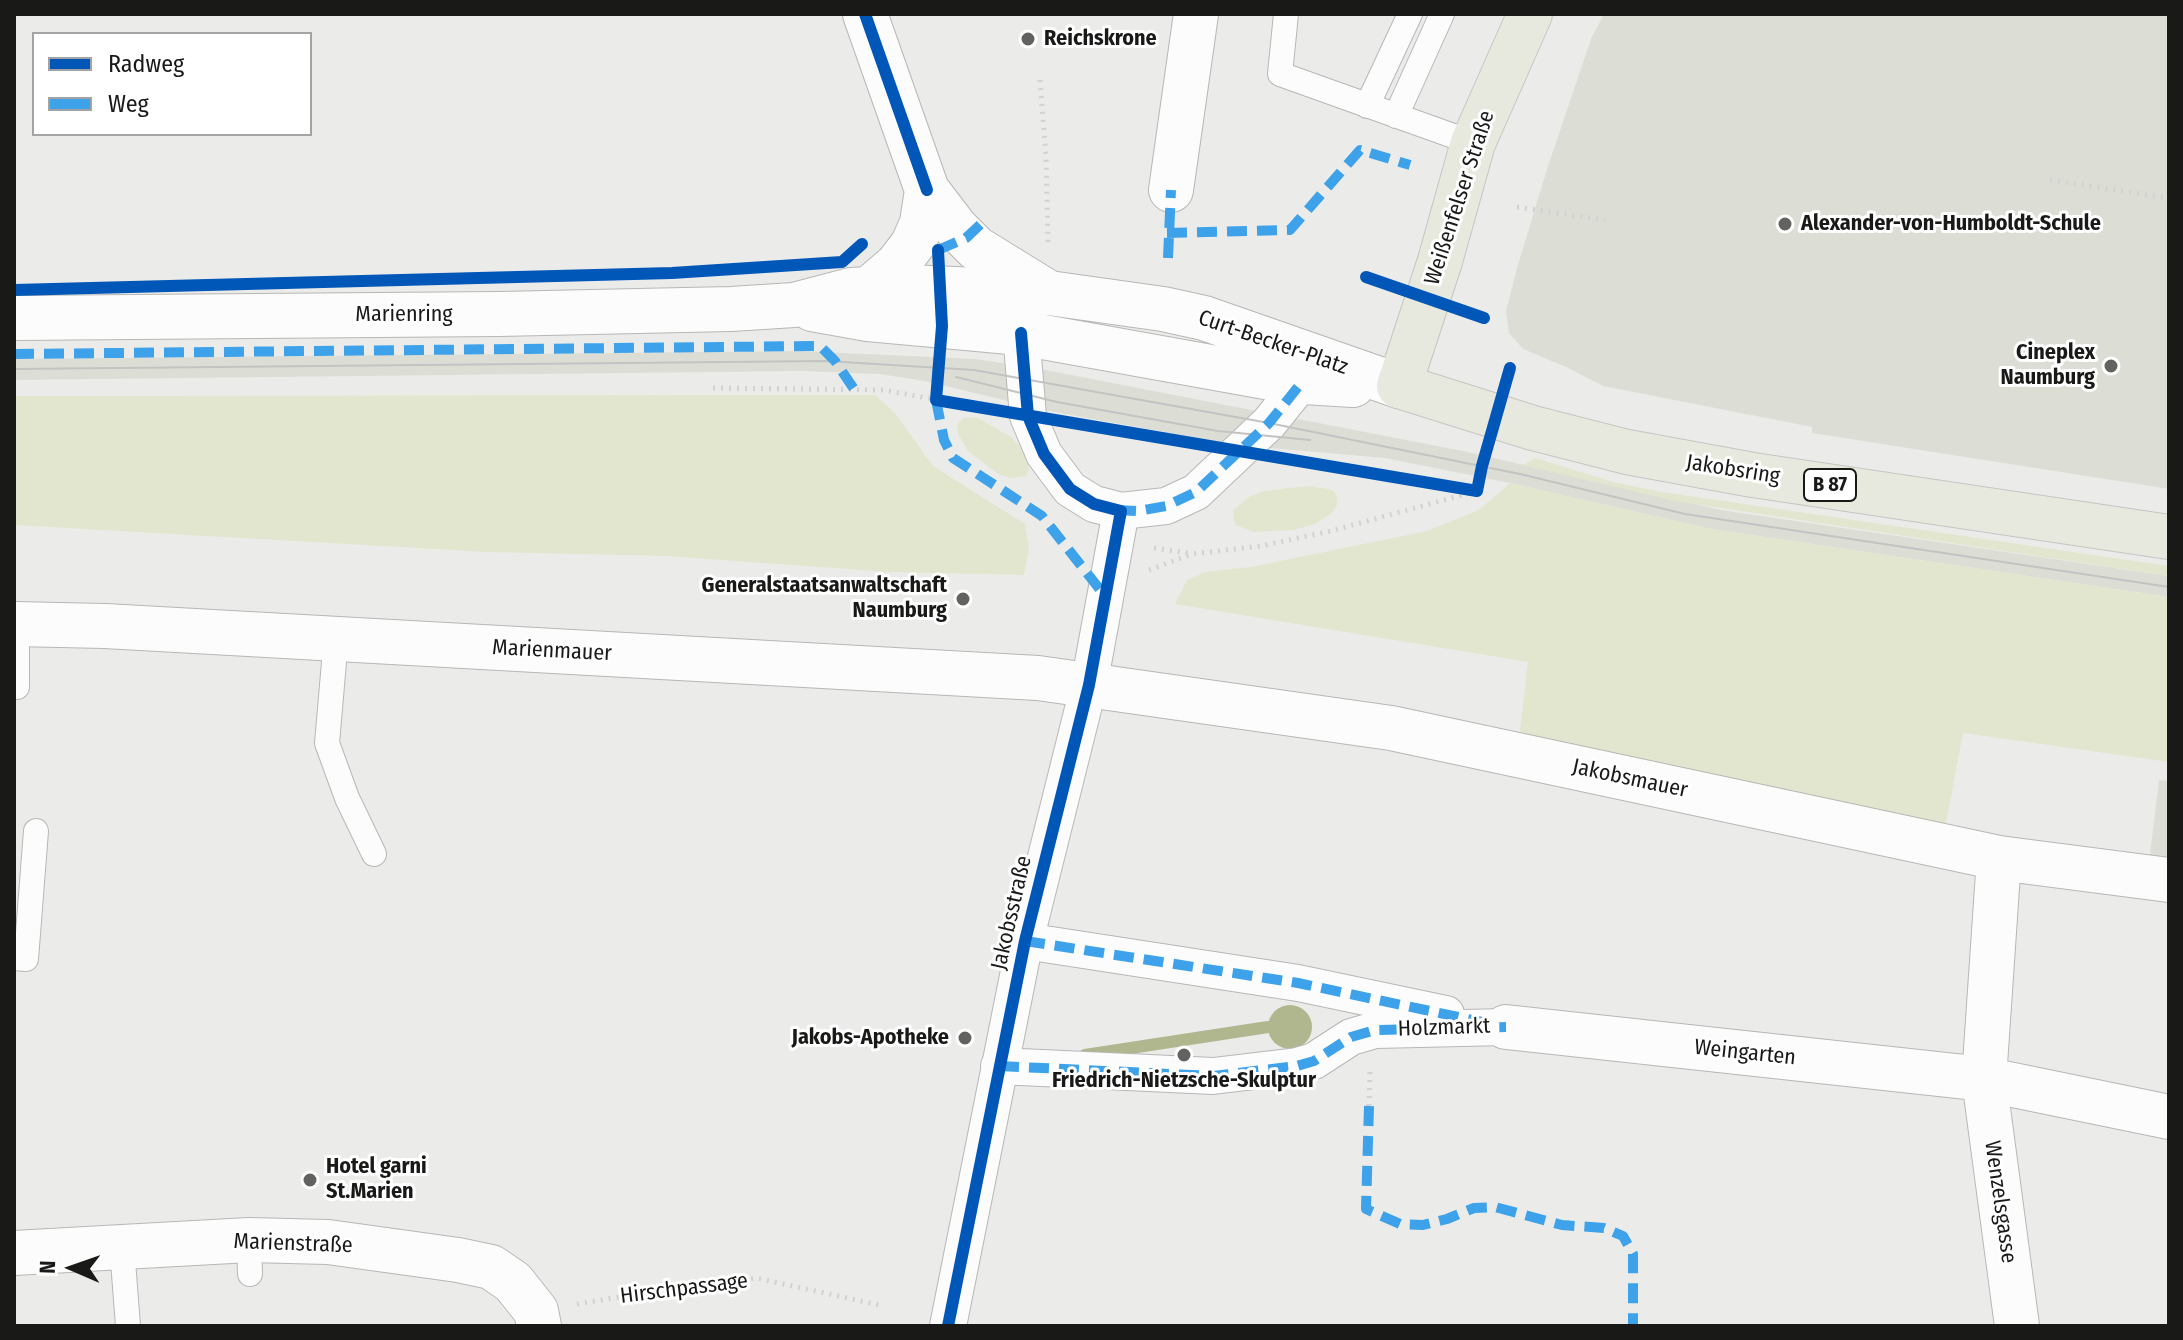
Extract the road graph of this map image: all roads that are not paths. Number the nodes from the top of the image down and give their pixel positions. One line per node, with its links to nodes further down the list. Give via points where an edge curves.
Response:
1 (865, 14): 10 (street)
2 (1196, 14): 11 (street)
3 (1286, 14): 7 (lane, via 1280,74)
4 (1410, 14): 7 (lane)
5 (1442, 14): 8 (lane)
6 (1530, 14): 9 (main road, Weißenfelser Straße)
7 (1367, 106): 8 (lane)
8 (1396, 116): 9 (lane)
9 (1473, 143): 18 (main road, Weißenfelser Straße)
10 (927, 190): 12 (street, via 913,244); 13 (street, Curt-Becker-Platz, via 986,256)
11 (1171, 190)
12 (869, 289): 13 (street, Curt-Becker-Platz); 14 (street, Curt-Becker-Platz)
13 (1049, 293): 18 (street, Curt-Becker-Platz, via 1163,309 1235,326)
14 (794, 305): 15 (street, Marienring, via 499,314); 16 (street, Curt-Becker-Platz, via 868,319)
15 (14, 318)
16 (1021, 333): 17 (street, Curt-Becker-Platz); 19 (street, Curt-Becker-Platz, via 1028,416 1044,454 1070,489 1094,504)
17 (1302, 382): 18 (street, Curt-Becker-Platz); 19 (street, Curt-Becker-Platz, via 1269,423 1196,492 1166,506)
18 (1399, 386): 20 (main road, Jakobsring / B 87, via 1627,452)
19 (1121, 511): 23 (street, Jakobsstraße)
20 (2169, 537)
21 (16, 624): 22 (street, Marienmauer); 24 (lane)
22 (336, 639): 23 (street, Marienmauer); 26 (lane, via 327,743)
23 (1089, 685): 27 (street, Jakobsmauer, via 1391,728); 29 (street, Jakobsstraße)
24 (14, 687)
25 (36, 831): 30 (lane, via 26,959)
26 (374, 854)
27 (1999, 858): 28 (street, Jakobsmauer); 33 (street)
28 (2169, 880)
29 (1025, 941): 31 (street, Holzmarkt, via 1298,983); 32 (street, Jakobsstraße)
30 (14, 958)
31 (1506, 1027): 32 (street, Holzmarkt, via 1375,1030 1297,1066 1213,1076); 33 (street, Weingarten)
32 (999, 1066): 39 (street, Jakobsstraße)
33 (1984, 1079): 34 (street, Weingarten); 40 (street, Wenzelsgasse)
34 (2169, 1117)
35 (122, 1248): 36 (street, Marienstraße); 37 (street, Marienstraße, via 250,1257 328,1242 491,1267 513,1282); 38 (lane)
36 (14, 1253)
37 (537, 1318)
38 (128, 1326)
39 (948, 1326)
40 (2017, 1326)

